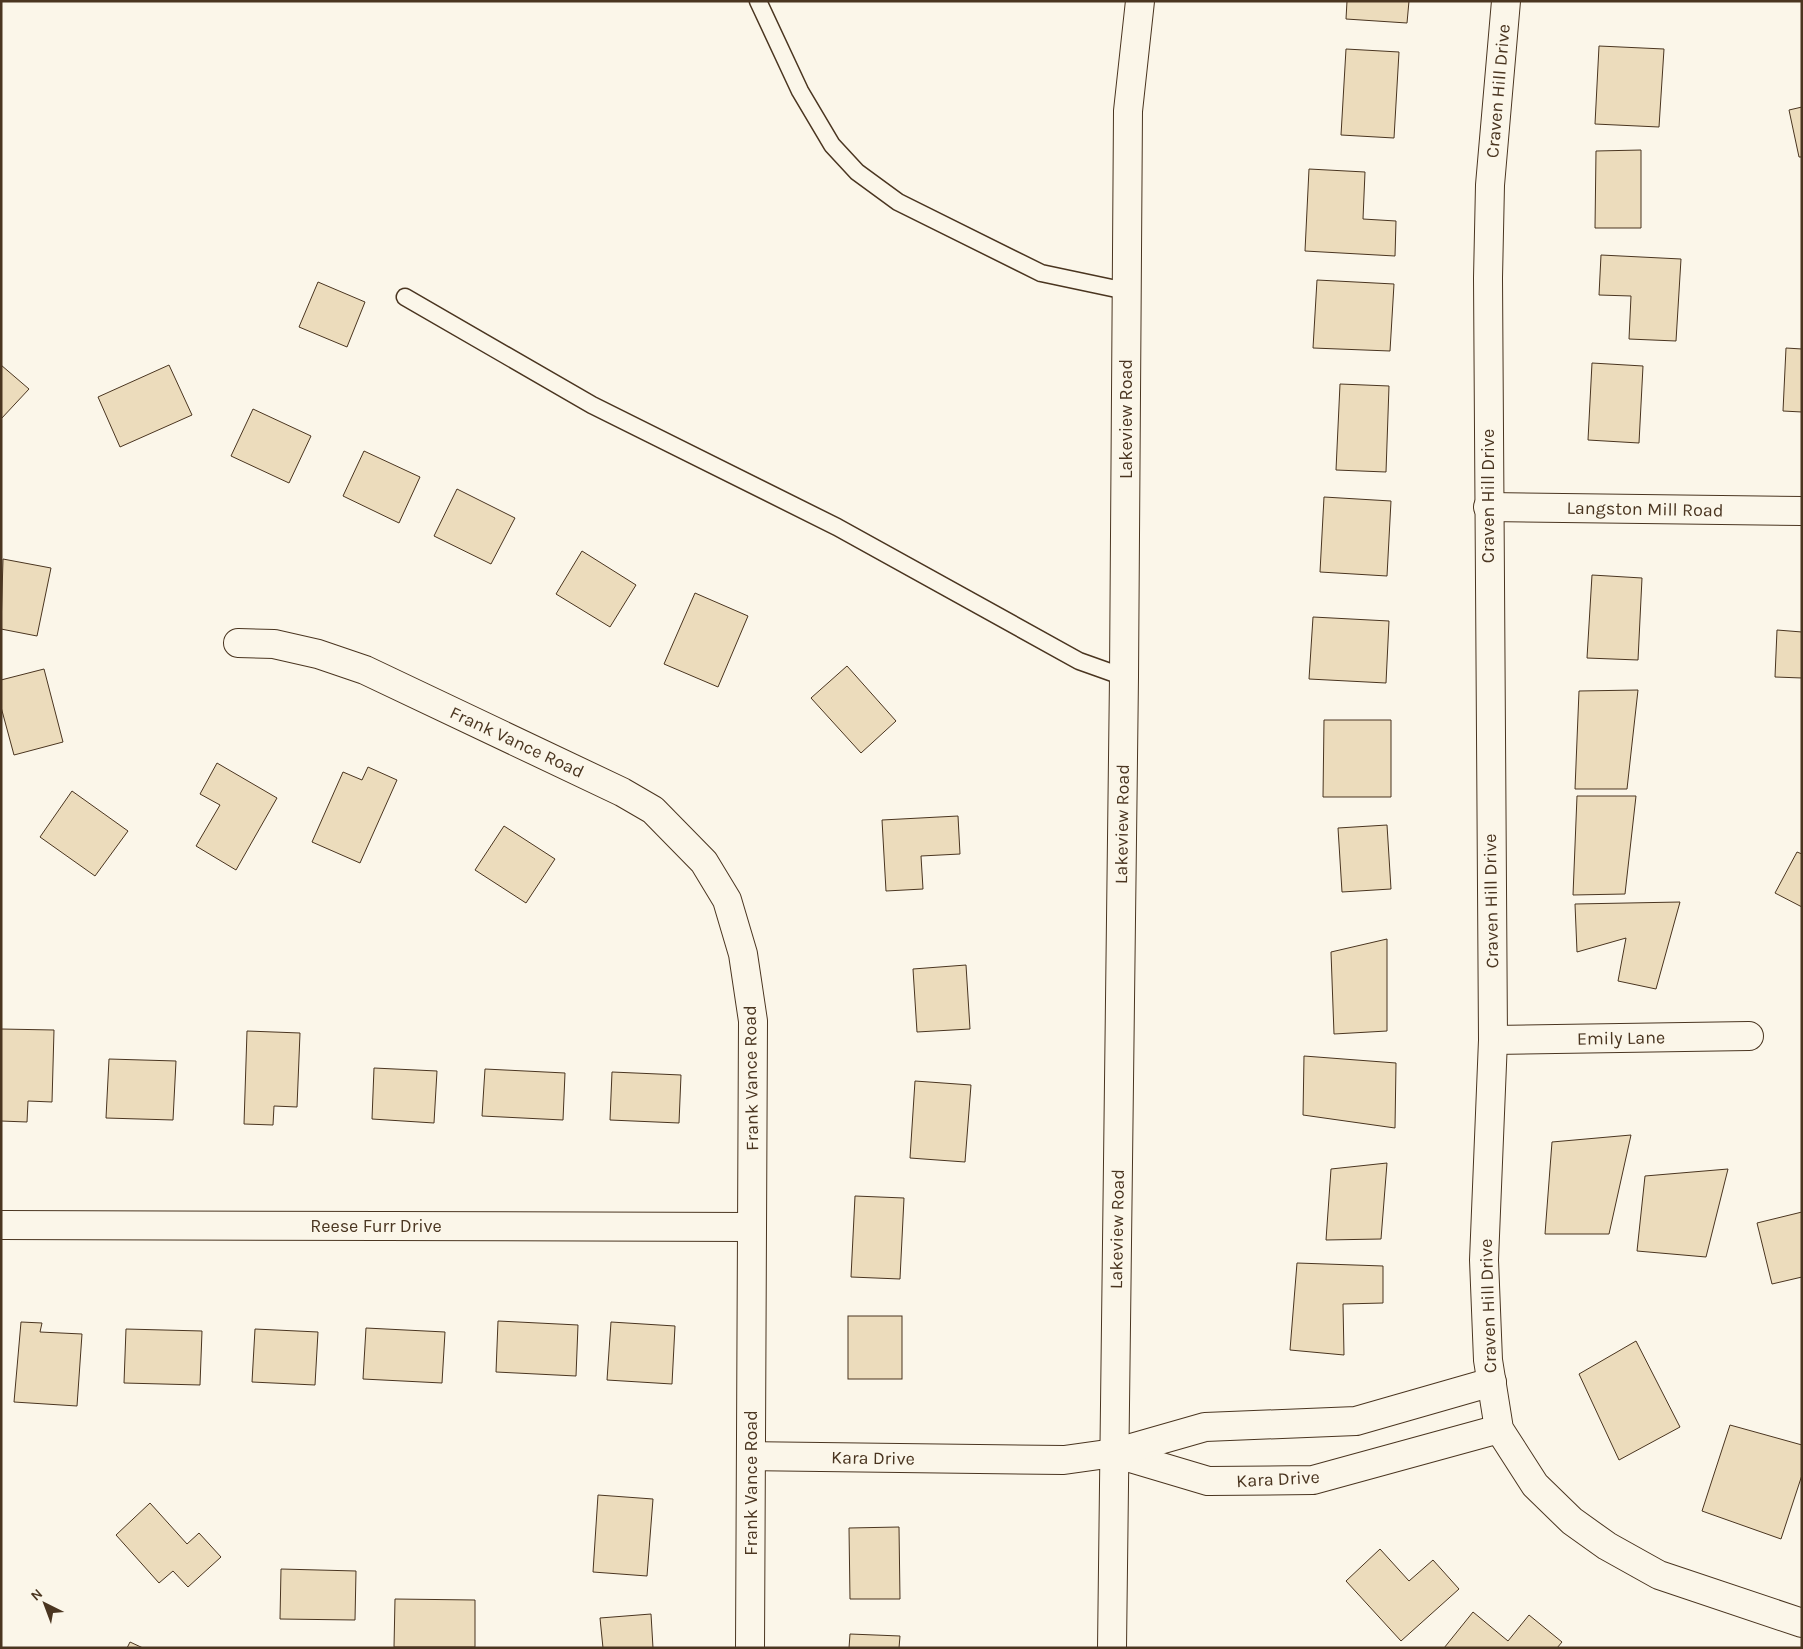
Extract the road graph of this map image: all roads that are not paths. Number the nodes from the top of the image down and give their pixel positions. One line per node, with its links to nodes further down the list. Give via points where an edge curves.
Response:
1 (758, 1): 4 (lane, via 800,91 832,145 857,172 898,202 1041,273)
2 (1140, 1): 4 (street, Lakeview Road, via 1128,111)
3 (1506, 1): 6 (street, Craven Hill Drive, via 1490,185)
4 (1126, 291): 9 (street, Lakeview Road)
5 (406, 297): 9 (lane, via 592,405 837,527 1079,662)
6 (1488, 507): 7 (street, Langston Mill Road); 11 (street, Craven Hill Drive)
7 (1802, 511)
8 (238, 643): 13 (street, Frank Vance Road, via 274,644 318,654 374,675 622,792 653,810 704,862 727,900 743,954 753,1021)
9 (1124, 676): 16 (street, Lakeview Road)
10 (1749, 1036): 11 (street, Emily Lane)
11 (1493, 1040): 14 (street, Craven Hill Drive, via 1484,1260 1488,1360)
12 (1, 1225): 13 (street, Reese Furr Drive)
13 (751, 1227): 17 (street, Frank Vance Road)
14 (1492, 1382): 15 (street, Craven Hill Drive); 16 (street, Kara Drive, via 1356,1421 1205,1427)
15 (1499, 1430): 16 (street, Kara Drive, via 1313,1480 1208,1481); 18 (street, Craven Hill Drive, via 1535,1485 1572,1521 1607,1546 1659,1575)
16 (1114, 1453): 17 (street, Kara Drive, via 1064,1460); 20 (street, Lakeview Road)
17 (751, 1456): 19 (street, Frank Vance Road)
18 (1802, 1623)
19 (750, 1648)
20 (1112, 1648)

